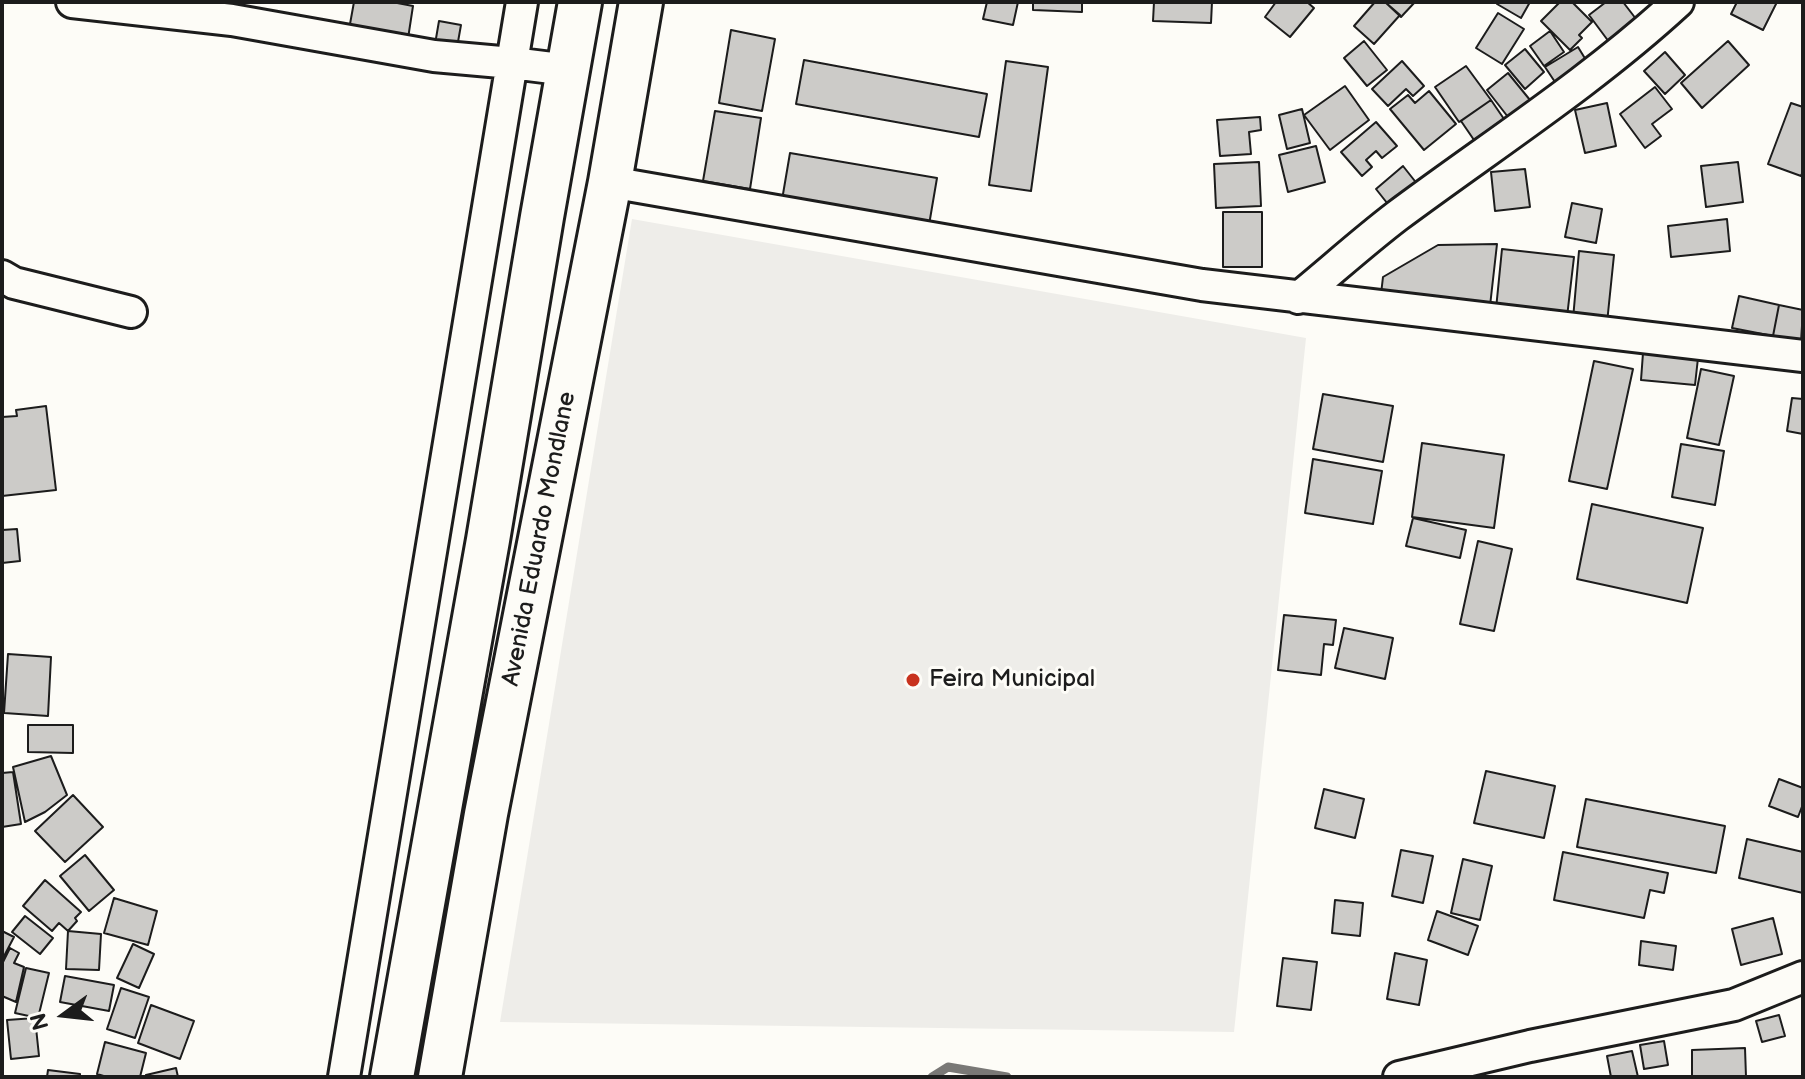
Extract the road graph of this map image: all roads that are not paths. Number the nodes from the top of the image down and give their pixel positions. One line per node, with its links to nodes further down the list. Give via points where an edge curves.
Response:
1 (72, 2): 6 (street, via 232,20 434,56)
2 (522, 2): 6 (street)
3 (580, 2): 7 (main road, Avenida Eduardo Mondlane)
4 (641, 2): 9 (main road, Avenida Eduardo Mondlane)
5 (1678, 2): 11 (street)
6 (512, 63): 7 (street); 15 (street)
7 (568, 70): 8 (main road, Avenida Eduardo Mondlane)
8 (550, 174): 9 (main road); 16 (main road, Avenida Eduardo Mondlane)
9 (610, 182): 11 (street); 17 (main road, Avenida Eduardo Mondlane)
10 (2, 276): 12 (street)
11 (1298, 298): 13 (street)
12 (131, 312)
13 (1803, 356)
14 (1803, 977): 18 (street, via 1734,1005)
15 (344, 1077)
16 (392, 1077)
17 (440, 1077)
18 (1399, 1077)

